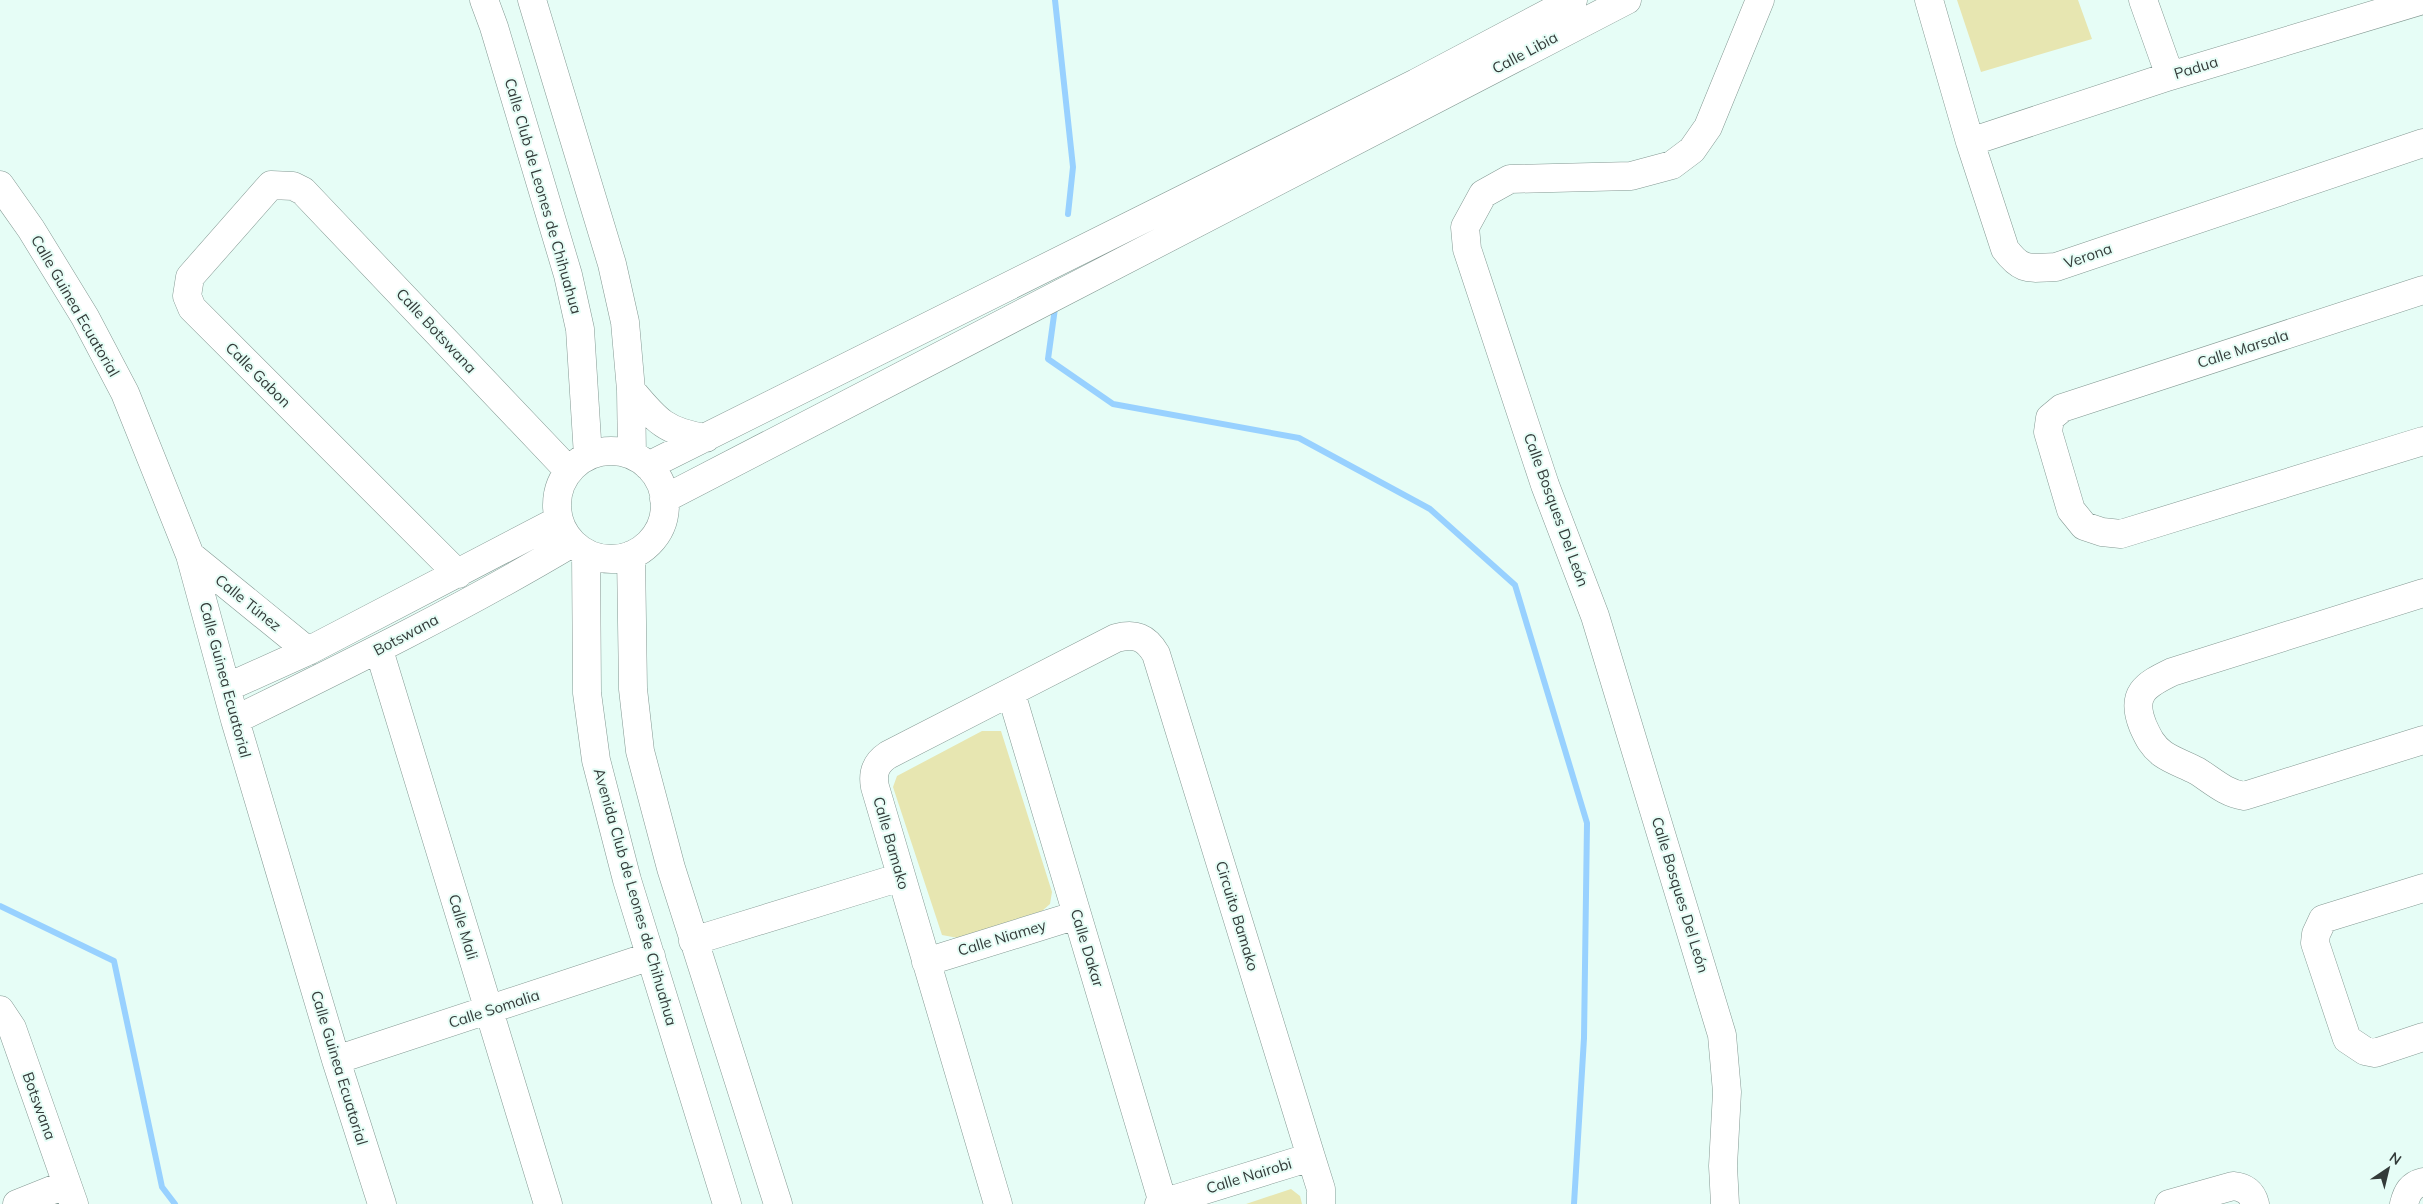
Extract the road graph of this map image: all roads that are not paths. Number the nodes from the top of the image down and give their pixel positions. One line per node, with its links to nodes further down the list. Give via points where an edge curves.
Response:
1 (484, 0): 20 (street, Calle Club de Leones de Chihuahua, via 568,275 580,329)
2 (532, 0): 16 (street, via 612,264 625,322)
3 (1573, 0): 10 (street, Calle Libia)
4 (1627, 0): 10 (street, Calle Libia)
5 (1760, 0): 55 (street, Calle Bosques Del León, via 1708,127 1692,150 1672,164 1631,176 1510,180 1483,194 1464,227 1467,249 1545,485 1595,616 1722,1035 1727,1092 1723,1166)
6 (1929, 0): 11 (street, Verona)
7 (2143, 0): 9 (street)
8 (2423, 0): 9 (street, Padua)
9 (2170, 76): 11 (street, Padua)
10 (1420, 94): 17 (street); 21 (street)
11 (1970, 142): 12 (street, Verona, via 2006,249 2016,264 2031,268 2056,267)
12 (2423, 143)
13 (0, 185): 23 (street, Calle Guinea Ecuatorial, via 85,317 125,393)
14 (303, 191): 20 (street, Calle Botswana); 25 (street, Calle Gabon, via 293,186 271,185 190,277 188,296 192,308)
15 (2423, 290): 18 (street, Calle Marsala, via 2062,408 2050,418 2048,432 2071,510 2084,526 2121,534)
16 (631, 390): 17 (street, via 660,422 672,430); 19 (street)
17 (706, 438): 19 (street)
18 (2423, 441)
19 (640, 461): 20 (street, via 617,451 602,451); 21 (street, via 659,481)
20 (578, 463): 22 (street, via 560,486 557,504)
21 (664, 498): 24 (street, via 664,516 657,532 646,546)
22 (572, 539): 24 (street, via 608,559); 25 (street, Botswana); 28 (street, Botswana, via 524,572); 38 (street, Avenida Club de Leones de Chihuahua, via 596,760 627,880)
23 (190, 555): 29 (street, Calle Túnez); 30 (street, Calle Guinea Ecuatorial)
24 (631, 555): 37 (street, via 633,690 640,751)
25 (458, 574): 29 (street, Botswana)
26 (2423, 593): 33 (street, via 2172,672 2143,690 2136,710 2149,740 2162,753 2231,794 2244,796)
27 (1140, 636): 31 (street, Calle Bamako, via 1128,634 1116,638); 44 (street, Circuito Bamako, via 1156,654)
28 (379, 650): 32 (street, Botswana); 40 (street, Calle Mali)
29 (308, 651): 30 (street, Botswana)
30 (228, 687): 32 (street, Calle Guinea Ecuatorial)
31 (1011, 693): 34 (street, Calle Bamako, via 888,755 875,768 875,787); 36 (street, Calle Dakar)
32 (235, 720): 43 (street, Calle Guinea Ecuatorial)
33 (2423, 740)
34 (901, 876): 37 (street); 39 (street, Calle Bamako)
35 (2423, 888): 42 (street, via 2323,919 2315,943 2347,1040 2375,1053)
36 (1077, 914): 39 (street, Calle Niamey); 47 (street, Calle Dakar)
37 (693, 941): 53 (street)
38 (651, 956): 40 (street, Calle Somalia); 52 (street, Avenida Club de Leones de Chihuahua)
39 (926, 962): 54 (street, Calle Bamako)
40 (488, 1011): 43 (street, Calle Somalia); 51 (street, Calle Mali)
41 (4, 1024): 46 (street, Botswana)
42 (2423, 1037)
43 (336, 1060): 50 (street, Calle Guinea Ecuatorial)
44 (1311, 1157): 47 (street, Calle Nairobi); 48 (street, Circuito Bamako, via 1321,1189)
45 (2423, 1182): 58 (street, via 2414,1185)
46 (71, 1194): 49 (street)
47 (1161, 1203)
48 (1321, 1203)
49 (17, 1204)
50 (382, 1204)
51 (548, 1204)
52 (727, 1204)
53 (778, 1204)
54 (998, 1204)
55 (1725, 1204)
56 (2170, 1204): 57 (street, via 2233,1186 2249,1192)
57 (2255, 1204)
58 (2404, 1204)

